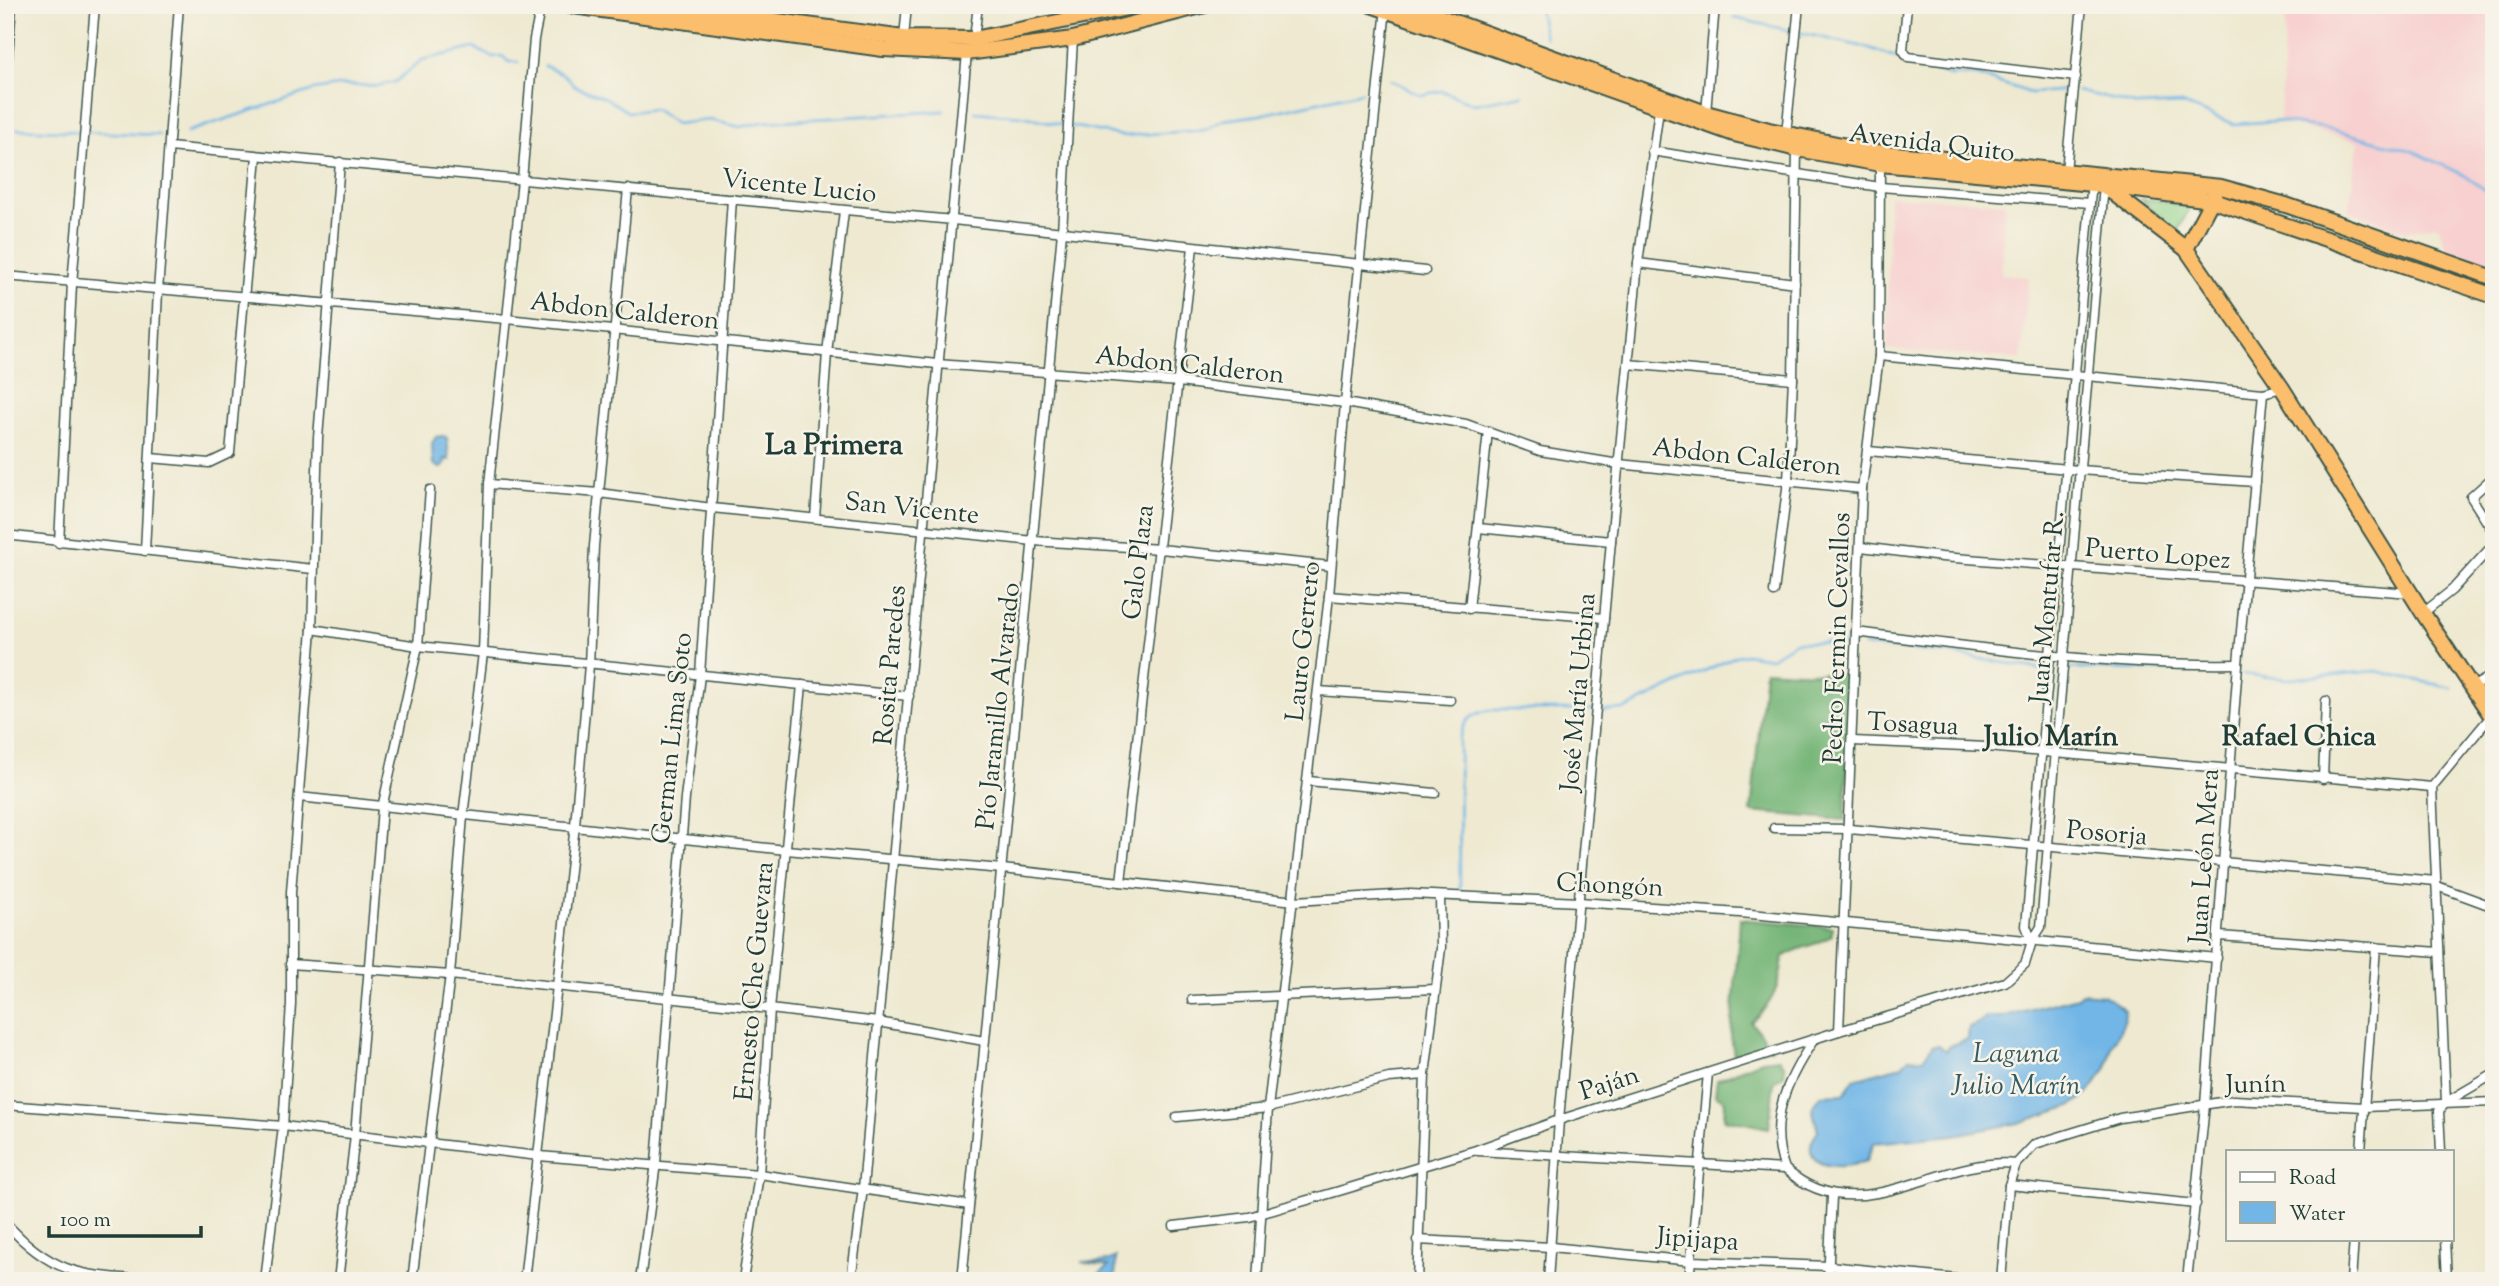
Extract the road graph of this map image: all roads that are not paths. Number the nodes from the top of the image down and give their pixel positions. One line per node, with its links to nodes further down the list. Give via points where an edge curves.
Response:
1 (12, 5): 24 (street)
2 (95, 5): 55 (street)
3 (179, 5): 28 (street)
4 (541, 5): 36 (street)
5 (566, 5): 22 (highway, via 883,49)
6 (659, 5): 18 (highway)
7 (907, 5): 19 (street)
8 (978, 5): 20 (street)
9 (1142, 5): 20 (highway)
10 (1205, 5): 21 (highway)
11 (1371, 5): 17 (highway, Avenida Quito)
12 (1408, 5): 26 (highway, Avenida Quito)
13 (1715, 5): 26 (street)
14 (1799, 5): 27 (street)
15 (1907, 5): 23 (street, via 1905,54)
16 (2081, 5): 23 (street)
17 (1386, 8): 25 (highway, Avenida Quito); 50 (street, Lauro Gerrero)
18 (751, 11): 19 (highway)
19 (904, 38): 20 (highway)
20 (974, 39)
21 (1073, 39): 22 (highway); 46 (street, Pío Jaramillo Alvarado)
22 (967, 53): 45 (street, Rosita Paredes)
23 (2076, 79): 34 (street)
24 (5, 93)
25 (1660, 109): 29 (highway, Avenida Quito); 30 (street, José María Urbina)
26 (1706, 113): 27 (highway, Avenida Quito)
27 (1786, 134): 34 (highway, Avenida Quito, via 1875,152)
28 (169, 147): 31 (street, Vicente Lucio); 56 (street)
29 (1797, 149): 33 (highway, Avenida Quito); 35 (street)
30 (1652, 151): 35 (street); 49 (street, José María Urbina)
31 (257, 156): 32 (street, Vicente Lucio); 58 (street)
32 (340, 162): 36 (street, Vicente Lucio); 59 (street)
33 (1881, 164): 37 (highway, Avenida Quito); 38 (street, Pedro Fermin Cevallos)
34 (2066, 171): 37 (highway, Avenida Quito)
35 (1797, 176): 38 (street); 54 (street)
36 (522, 180): 40 (street, Vicente Lucio); 60 (street)
37 (2098, 180): 39 (highway, Avenida Quito); 42 (highway, Avenida Quito); 43 (street, Juan Montufar R.); 48 (highway); 69 (street, Juan Montufar R.)
38 (1880, 187): 43 (street); 64 (street, Pedro Fermin Cevallos)
39 (2221, 187): 42 (highway); 53 (highway, Avenida Quito)
40 (628, 189): 41 (street, Vicente Lucio); 61 (street)
41 (732, 199): 44 (street, Vicente Lucio); 62 (street, German Lima Soto)
42 (2211, 200): 48 (highway); 57 (highway, Avenida Quito)
43 (2090, 203): 68 (street, Juan Montufar R.)
44 (845, 211): 45 (street, Vicente Lucio); 63 (street)
45 (953, 220): 46 (street, Vicente Lucio); 65 (street, Rosita Paredes)
46 (1062, 232): 47 (street, Vicente Lucio); 67 (street, Pío Jaramillo Alvarado)
47 (1192, 247): 50 (street, Vicente Lucio); 71 (street, Galo Plaza)
48 (2186, 249): 72 (highway)
49 (1638, 263): 54 (street); 66 (street, José María Urbina)
50 (1360, 265): 51 (street, Vicente Lucio); 74 (street, Lauro Gerrero)
51 (1425, 271)
52 (5, 276): 55 (street, Abdon Calderon)
53 (2494, 278)
54 (1795, 283): 70 (street)
55 (72, 284): 56 (street, Abdon Calderon); 96 (street)
56 (158, 291): 58 (street, Abdon Calderon); 77 (street)
57 (2494, 296)
58 (246, 297): 59 (street, Abdon Calderon); 77 (street, via 230,453 209,463)
59 (331, 305): 60 (street, Abdon Calderon); 104 (street, via 318,438)
60 (507, 319): 61 (street, Abdon Calderon); 84 (street)
61 (617, 330): 62 (street, Abdon Calderon); 87 (street)
62 (721, 342): 63 (street, Abdon Calderon); 88 (street, German Lima Soto)
63 (827, 353): 65 (street, Abdon Calderon); 89 (street)
64 (1879, 356): 68 (street); 76 (street, Pedro Fermin Cevallos)
65 (937, 363): 67 (street, Abdon Calderon); 90 (street, Rosita Paredes)
66 (1628, 364): 70 (street); 78 (street, José María Urbina)
67 (1047, 371): 71 (street, Abdon Calderon); 94 (street, Pío Jaramillo Alvarado)
68 (2074, 375): 69 (street); 79 (street, Juan Montufar R.)
69 (2087, 376): 73 (street); 80 (street, Juan Montufar R.)
70 (1793, 379): 82 (street)
71 (1179, 382): 74 (street, Abdon Calderon); 99 (street, Galo Plaza)
72 (2282, 387): 73 (street); 107 (highway)
73 (2263, 393): 83 (street, Juan León Mera)
74 (1345, 403): 75 (street, Abdon Calderon); 101 (street, Lauro Gerrero)
75 (1488, 431): 78 (street, Abdon Calderon, via 1540,451); 91 (street)
76 (1868, 451): 79 (street, Abdon Calderon); 85 (street, Pedro Fermin Cevallos)
77 (150, 457): 100 (street)
78 (1619, 464): 82 (street, Abdon Calderon); 95 (street, José María Urbina)
79 (2065, 469): 80 (street, Abdon Calderon); 102 (street, Juan Montufar R.)
80 (2079, 470): 83 (street, Abdon Calderon); 103 (street, Juan Montufar R.)
81 (2494, 476): 92 (street, via 2471,497)
82 (1788, 481): 85 (street, Abdon Calderon); 106 (street)
83 (2255, 482): 105 (street, Juan León Mera)
84 (489, 484): 87 (street, San Vicente); 115 (street)
85 (1862, 489): 98 (street, Pedro Fermin Cevallos)
86 (430, 490): 114 (street)
87 (599, 493): 88 (street, San Vicente); 119 (street)
88 (712, 508): 89 (street, San Vicente); 121 (street, German Lima Soto)
89 (815, 518): 90 (street, San Vicente)
90 (921, 528): 94 (street, San Vicente); 125 (street, Rosita Paredes)
91 (1478, 528): 95 (street); 109 (street)
92 (2494, 533)
93 (5, 535): 96 (street)
94 (1034, 541): 99 (street, San Vicente); 149 (street, Pío Jaramillo Alvarado)
95 (1611, 541): 111 (street, José María Urbina)
96 (60, 543): 100 (street)
97 (2494, 544): 110 (street)
98 (1861, 547): 102 (street, Puerto Lopez); 113 (street, Pedro Fermin Cevallos)
99 (1160, 549): 101 (street, San Vicente); 150 (street, Galo Plaza)
100 (145, 551): 104 (street)
101 (1331, 566): 108 (street, Lauro Gerrero)
102 (2056, 566): 103 (street, Puerto Lopez); 116 (street, Juan Montufar R.)
103 (2070, 567): 105 (street, Puerto Lopez); 117 (street, Juan Montufar R.)
104 (313, 569): 112 (street)
105 (2247, 581): 107 (street, Puerto Lopez); 118 (street, Juan León Mera)
106 (1774, 592)
107 (2410, 593): 110 (highway)
108 (1329, 596): 109 (street); 124 (street, Lauro Gerrero)
109 (1469, 609): 111 (street)
110 (2423, 614): 123 (highway)
111 (1604, 618): 154 (street, José María Urbina)
112 (312, 629): 114 (street); 137 (street)
113 (1856, 632): 116 (street); 129 (street, Pedro Fermin Cevallos)
114 (418, 646): 115 (street); 138 (street)
115 (483, 653): 119 (street); 139 (street)
116 (2049, 657): 117 (street); 130 (street, Juan Montufar R.)
117 (2063, 658): 118 (street, via 2158,665); 131 (street, Juan Montufar R.)
118 (2238, 664): 132 (street, Juan León Mera)
119 (589, 665): 121 (street); 140 (street)
120 (2494, 674): 123 (street)
121 (700, 676): 122 (street); 143 (street, German Lima Soto)
122 (802, 684): 125 (street); 146 (street, Ernesto Che Guevara)
123 (2471, 688): 128 (highway)
124 (1318, 691): 126 (street); 134 (street, Lauro Gerrero)
125 (909, 696): 147 (street, Rosita Paredes)
126 (1450, 700)
127 (2326, 701): 133 (street)
128 (2492, 718): 135 (street)
129 (1853, 741): 130 (street, Tosagua); 142 (street, Pedro Fermin Cevallos)
130 (2041, 752): 131 (street, Tosagua); 144 (street, Juan Montufar R.)
131 (2055, 754): 132 (street, Tosagua); 145 (street, Juan Montufar R.)
132 (2231, 769): 133 (street, Tosagua); 148 (street, Juan León Mera)
133 (2323, 779): 135 (street, Tosagua)
134 (1308, 781): 136 (street); 153 (street, Lauro Gerrero)
135 (2432, 787): 151 (street)
136 (1436, 793)
137 (299, 797): 138 (street, Chongón); 162 (street)
138 (382, 808): 139 (street, Chongón); 163 (street)
139 (463, 816): 140 (street, Chongón); 164 (street)
140 (575, 825): 143 (street, Chongón); 165 (street)
141 (1774, 828): 142 (street, Posorja)
142 (1849, 829): 144 (street, Posorja); 156 (street, Pedro Fermin Cevallos)
143 (682, 837): 146 (street, Chongón); 168 (street, German Lima Soto)
144 (2033, 846): 145 (street, Posorja); 158 (street, Juan Montufar R., via 2026,926)
145 (2048, 847): 148 (street, Posorja); 158 (street, Juan Montufar R., via 2041,928)
146 (786, 850): 147 (street, Chongón); 170 (street, Ernesto Che Guevara)
147 (893, 861): 149 (street, Chongón); 171 (street, Rosita Paredes)
148 (2225, 864): 151 (street, Posorja); 157 (street, Juan León Mera)
149 (1002, 869): 150 (street, Chongón); 173 (street, Pío Jaramillo Alvarado)
150 (1121, 882): 153 (street, Chongón)
151 (2436, 884): 155 (street, Posorja); 160 (street)
152 (1440, 897): 153 (street, Chongón, via 1410,894); 154 (street, Chongón); 166 (street, via 1441,948)
153 (1295, 901): 167 (street, Lauro Gerrero)
154 (1579, 902): 156 (street, Chongón); 185 (street, José María Urbina)
155 (2494, 907)
156 (1842, 923): 158 (street, Chongón); 172 (street, Pedro Fermin Cevallos)
157 (2219, 936): 159 (street); 161 (street, Juan León Mera)
158 (2032, 941): 161 (street, Chongón); 172 (street, Paján, via 2025,964 2005,982)
159 (2376, 947): 160 (street); 182 (street)
160 (2439, 952): 178 (street)
161 (2217, 958): 181 (street, Juan León Mera)
162 (290, 964): 163 (street); 186 (street)
163 (370, 969): 164 (street); 187 (street)
164 (450, 975): 165 (street); 188 (street)
165 (558, 987): 168 (street); 192 (street)
166 (1435, 989): 167 (street); 177 (street)
167 (1283, 993): 169 (street); 183 (street, Lauro Gerrero)
168 (667, 1000): 170 (street); 194 (street, German Lima Soto)
169 (1192, 1000)
170 (770, 1009): 171 (street); 199 (street, Ernesto Che Guevara)
171 (878, 1022): 173 (street); 201 (street, Rosita Paredes)
172 (1839, 1031): 174 (street, Paján)
173 (984, 1041): 204 (street, Pío Jaramillo Alvarado)
174 (1813, 1041): 175 (street, Paján); 198 (street, via 1791,1073 1780,1104 1779,1139)
175 (1708, 1073): 185 (street, Paján); 195 (street)
176 (2494, 1074): 178 (street)
177 (1425, 1075): 183 (street, via 1378,1081); 197 (street)
178 (2446, 1102): 179 (street, Junín); 182 (street, Junín); 191 (street, via 2439,1111)
179 (2494, 1102)
180 (5, 1105): 186 (street)
181 (2205, 1105): 182 (street, Junín, via 2234,1100); 196 (street, Junín, via 2120,1118 2035,1144); 203 (street, Juan León Mera)
182 (2364, 1107): 190 (street)
183 (1268, 1108): 184 (street); 205 (street, Lauro Gerrero)
184 (1177, 1116)
185 (1559, 1120): 189 (street, Paján); 193 (street, José María Urbina)
186 (282, 1126): 187 (street); 215 (street)
187 (355, 1135): 188 (street); 216 (street)
188 (430, 1142): 192 (street); 217 (street)
189 (1476, 1150): 193 (street); 197 (street, Paján)
190 (2361, 1150)
191 (2441, 1150)
192 (539, 1156): 194 (street); 218 (street)
193 (1557, 1157): 195 (street); 211 (street, José María Urbina)
194 (656, 1163): 199 (street); 219 (street, German Lima Soto)
195 (1702, 1163): 198 (street); 212 (street)
196 (2016, 1164): 200 (street); 202 (street, via 1996,1162 1871,1194)
197 (1422, 1166): 205 (street, Paján); 208 (street)
198 (1785, 1169): 202 (street)
199 (759, 1174): 201 (street); 220 (street, Ernesto Che Guevara)
200 (2009, 1185): 203 (street); 229 (street)
201 (863, 1188): 204 (street); 221 (street, Rosita Paredes)
202 (1832, 1196): 213 (street)
203 (2196, 1204): 230 (street, Juan León Mera)
204 (969, 1205): 222 (street, Pío Jaramillo Alvarado)
205 (1261, 1213): 207 (street, Paján); 223 (street, Lauro Gerrero)
206 (5, 1223): 214 (street, via 59,1267 87,1275)
207 (1174, 1226)
208 (1417, 1240): 211 (street, Jipijapa); 224 (street)
209 (2354, 1240): 231 (street)
210 (2445, 1240): 232 (street)
211 (1551, 1247): 212 (street, Jipijapa); 225 (street, José María Urbina)
212 (1692, 1261): 213 (street, Jipijapa); 226 (street)
213 (1829, 1266): 227 (street); 228 (street, Jipijapa)
214 (158, 1281)
215 (265, 1281)
216 (338, 1281)
217 (412, 1281)
218 (524, 1281)
219 (640, 1281)
220 (743, 1281)
221 (851, 1281)
222 (962, 1281)
223 (1257, 1281)
224 (1417, 1281)
225 (1548, 1281)
226 (1689, 1281)
227 (1828, 1281)
228 (1976, 1281)
229 (2001, 1281)
230 (2187, 1281)
231 (2351, 1281)
232 (2447, 1281)

